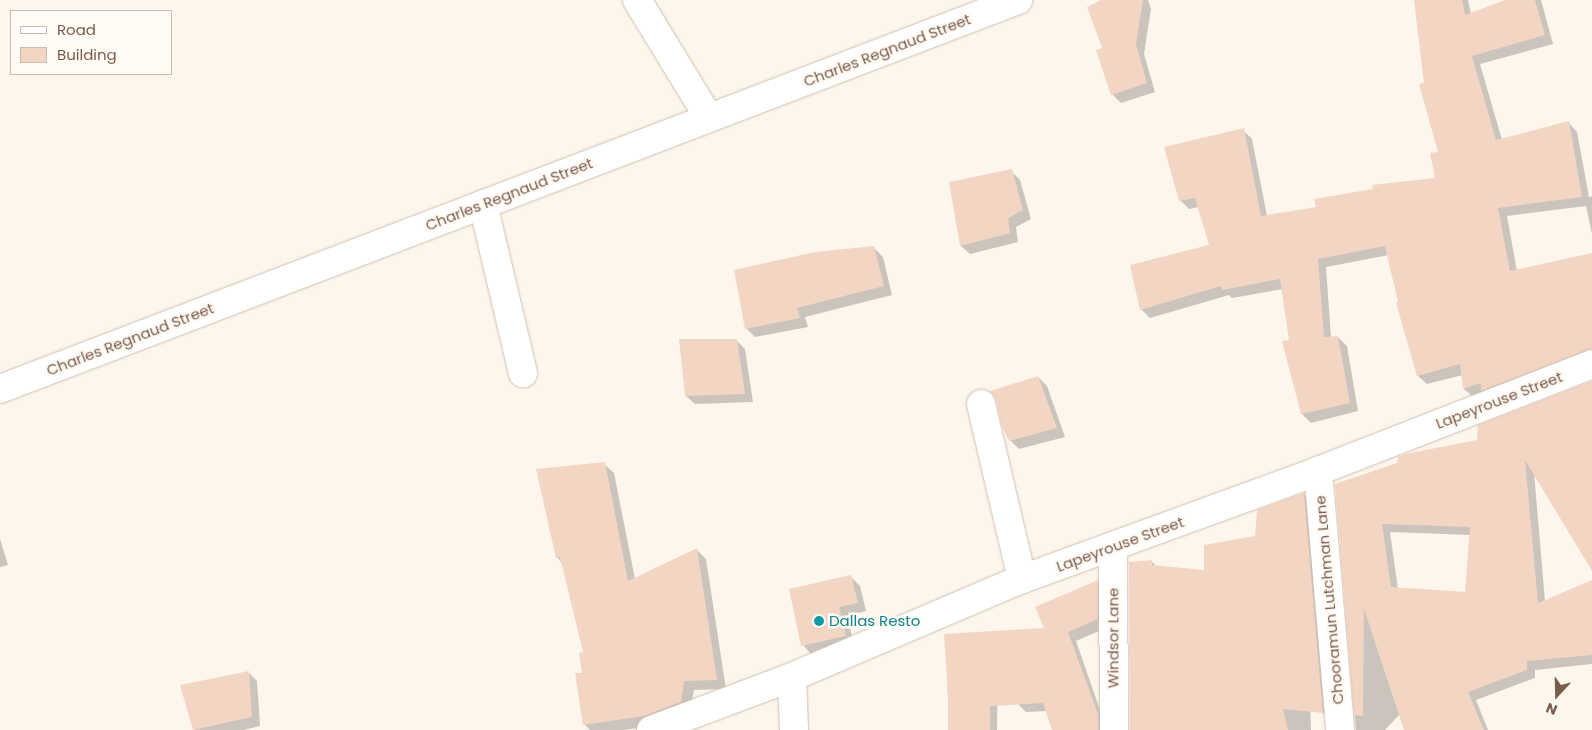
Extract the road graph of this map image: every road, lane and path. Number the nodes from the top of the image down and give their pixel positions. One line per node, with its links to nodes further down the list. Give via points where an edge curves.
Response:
1 (637, 0): 3 (street)
2 (1018, 0): 3 (street, Charles Regnaud Street)
3 (709, 118): 4 (street, Charles Regnaud Street)
4 (483, 204): 6 (street); 7 (street, Charles Regnaud Street)
5 (1592, 364): 9 (street, Lapeyrouse Street)
6 (524, 373)
7 (0, 389)
8 (981, 404): 11 (street)
9 (1318, 471): 10 (street, Lapeyrouse Street); 16 (street, Chooramun Lutchman Lane)
10 (1113, 546): 11 (street, Lapeyrouse Street); 15 (street, Windsor Lane)
11 (1022, 579): 12 (street, Lapeyrouse Street)
12 (792, 677): 13 (street, Lapeyrouse Street); 14 (street)
13 (651, 730)
14 (794, 730)
15 (1114, 730)
16 (1340, 730)

